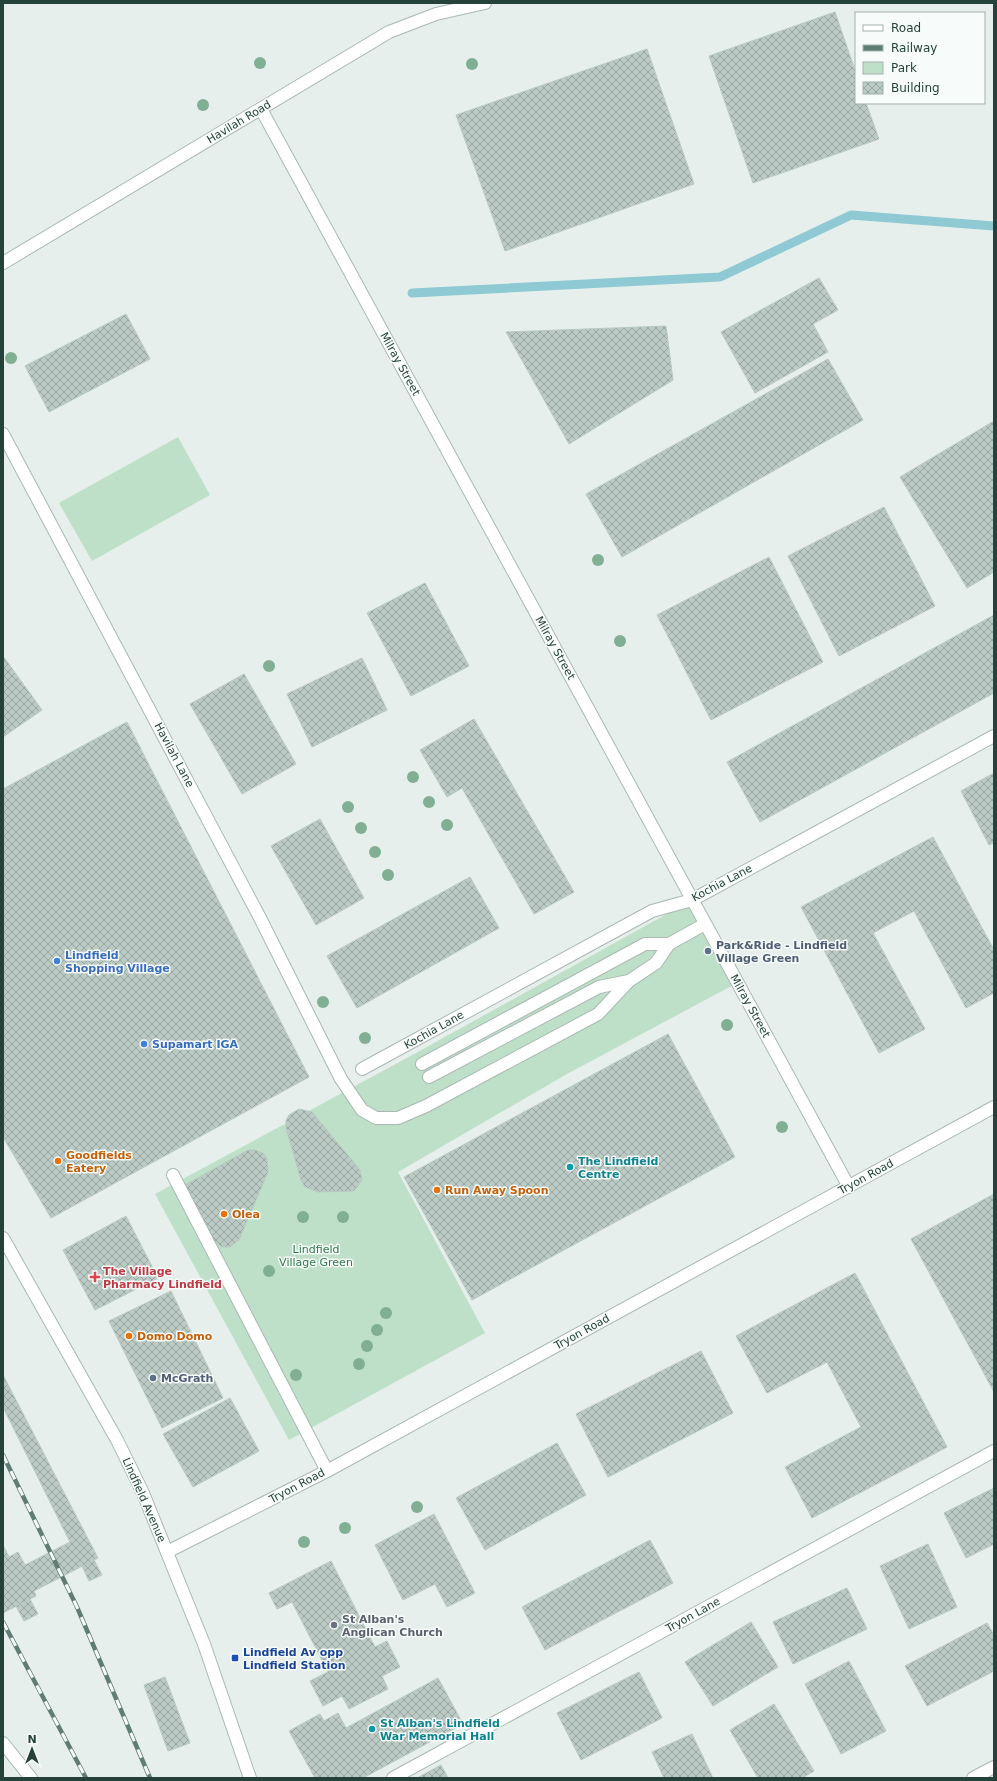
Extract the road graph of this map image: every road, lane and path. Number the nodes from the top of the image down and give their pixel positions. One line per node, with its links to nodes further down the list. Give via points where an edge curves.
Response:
1 (485, 3): 2 (street, Havilah Road, via 436,14 390,32)
2 (261, 109): 3 (street, Havilah Road); 6 (street, Milray Street)
3 (3, 263)
4 (3, 434): 9 (street, Havilah Lane, via 255,909 341,1079 362,1110 376,1118 398,1118 426,1106 598,1014)
5 (994, 736): 6 (street, Kochia Lane)
6 (692, 900): 7 (street, Milray Street); 11 (street, Kochia Lane, via 652,911)
7 (705, 924): 8 (street); 15 (street, Milray Street)
8 (669, 944): 9 (street, via 656,963); 10 (street, via 645,944)
9 (629, 981): 12 (street, via 599,987)
10 (422, 1064)
11 (362, 1069)
12 (429, 1077)
13 (994, 1108): 15 (street, Tryon Road)
14 (173, 1175): 18 (street)
15 (849, 1186): 18 (street, Tryon Road)
16 (3, 1238): 19 (street, Lindfield Avenue, via 117,1440)
17 (994, 1451): 24 (street, Tryon Lane)
18 (327, 1471): 19 (street, Tryon Road)
19 (167, 1552): 23 (street, Lindfield Avenue, via 204,1644)
20 (3, 1743): 22 (street)
21 (994, 1766): 25 (street)
22 (31, 1778)
23 (250, 1778)
24 (392, 1778)
25 (973, 1778)

